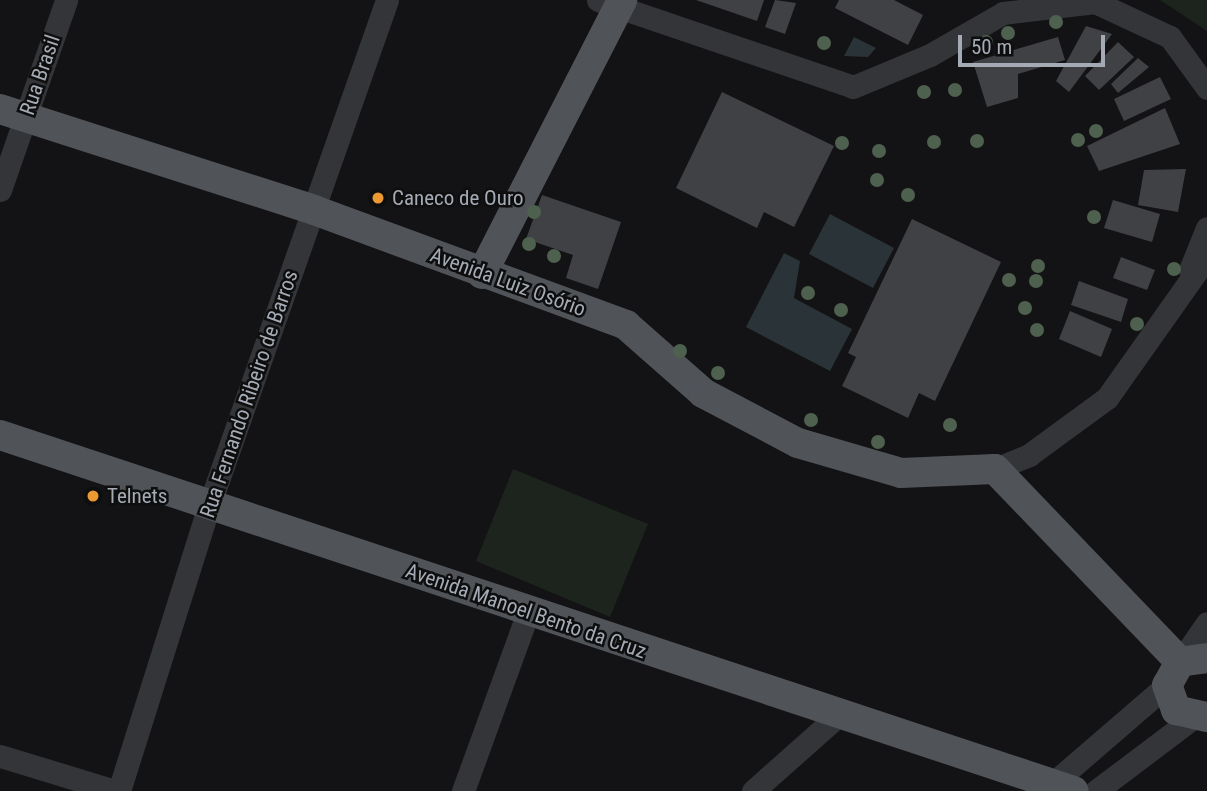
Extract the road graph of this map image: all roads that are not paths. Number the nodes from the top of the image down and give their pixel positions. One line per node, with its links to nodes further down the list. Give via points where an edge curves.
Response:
1 (66, 0): 6 (street, Rua Brasil)
2 (387, 0): 8 (street, Rua Fernando Ribeiro de Barros)
3 (613, 2): 4 (street, via 853,87 930,55); 12 (main road)
4 (1007, 6): 5 (street, via 1095,2 1170,37)
5 (1207, 88)
6 (13, 113): 7 (street, Rua Brasil); 8 (main road, Avenida Luiz Osório)
7 (0, 190)
8 (314, 210): 12 (main road, Avenida Luiz Osório); 16 (street, Rua Fernando Ribeiro de Barros)
9 (1207, 228): 13 (street)
10 (1207, 246): 13 (street)
11 (1207, 257): 13 (street)
12 (482, 274): 15 (main road, Avenida Luiz Osório, via 626,325 704,393 798,443 901,472)
13 (1167, 317): 15 (street, via 1107,398 1029,456)
14 (0, 435): 16 (main road, Avenida Manoel Bento da Cruz)
15 (995, 469): 19 (main road)
16 (210, 503): 17 (main road, Avenida Manoel Bento da Cruz); 24 (street, Rua Fernando Ribeiro de Barros)
17 (528, 612): 20 (main road, Avenida Manoel Bento da Cruz); 25 (street)
18 (1207, 623): 19 (street)
19 (1185, 668): 21 (main road, via 1176,710); 23 (street)
20 (841, 713): 23 (main road, Avenida Manoel Bento da Cruz); 26 (street)
21 (1200, 718): 27 (street)
22 (0, 756): 24 (street)
23 (1057, 789)
24 (117, 791)
25 (463, 791)
26 (753, 791)
27 (1096, 791)

